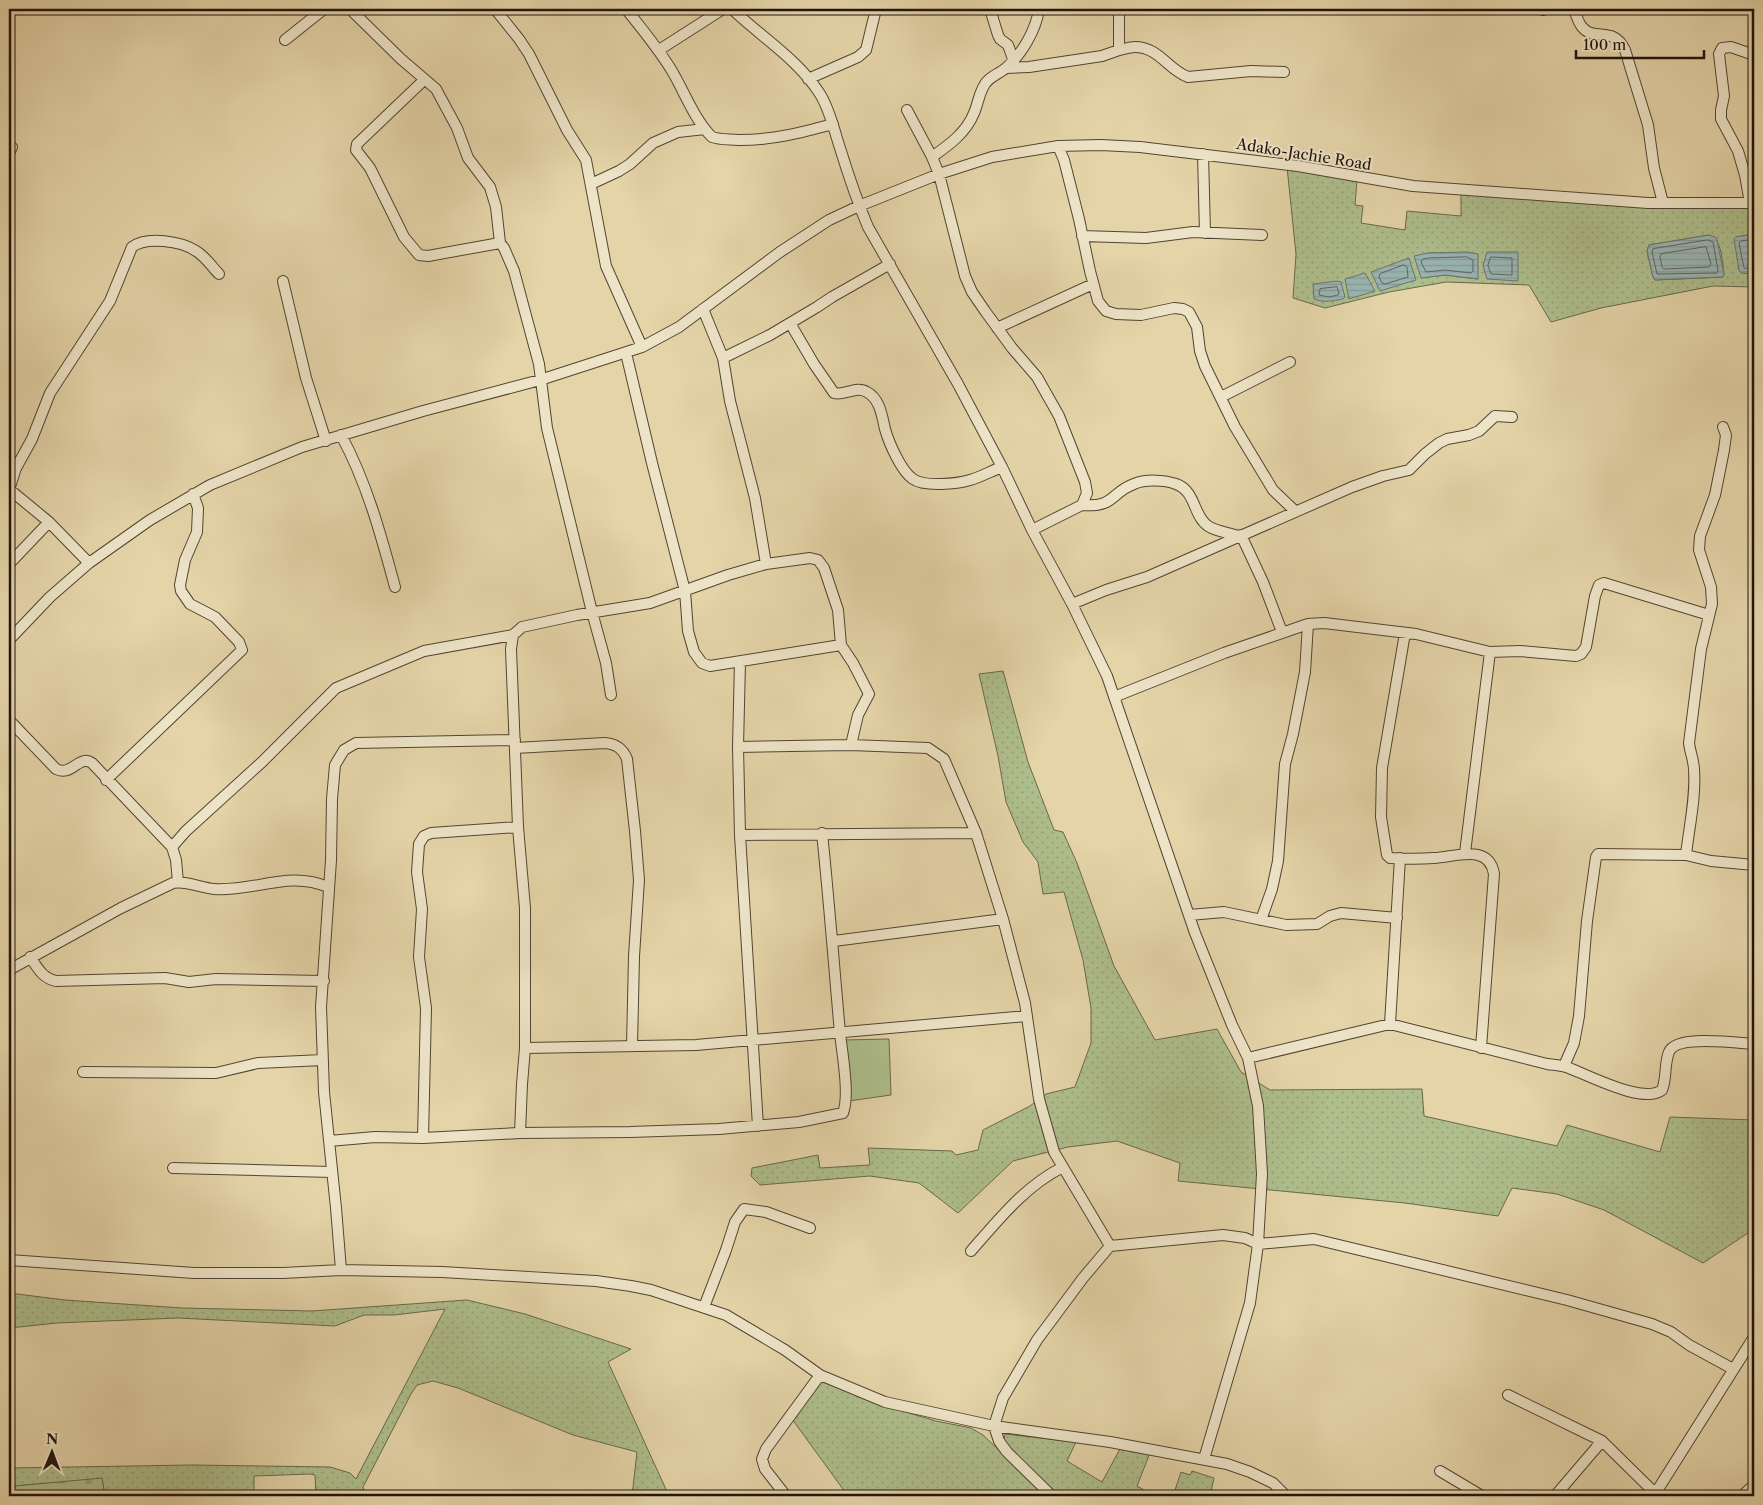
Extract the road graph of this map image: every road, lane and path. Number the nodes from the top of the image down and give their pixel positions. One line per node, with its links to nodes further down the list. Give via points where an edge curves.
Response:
1 (324, 9): 12 (street)
2 (350, 9): 20 (street)
3 (495, 9): 28 (street, via 529,54 567,130 581,149)
4 (626, 9): 13 (street)
5 (723, 9): 13 (street)
6 (732, 9): 19 (street)
7 (876, 9): 19 (street, via 866,50 858,57)
8 (990, 9): 16 (street, via 998,35 1008,45)
9 (1038, 9): 16 (street, via 1034,28)
10 (1118, 9): 14 (street)
11 (1574, 9): 29 (street, via 1583,28 1591,33 1614,36 1625,50 1648,125)
12 (285, 40)
13 (659, 50): 23 (street)
14 (1119, 50): 17 (street, via 1102,56); 18 (street, via 1135,47 1151,50 1179,74 1188,77 1234,72)
15 (1754, 55): 30 (street, via 1731,47 1722,48 1719,54 1724,96 1721,119 1738,151)
16 (1013, 59): 17 (street)
17 (1006, 68): 26 (street, via 984,86 967,126)
18 (1284, 72)
19 (808, 79): 22 (street, via 820,95)
20 (424, 80): 35 (street, via 436,89 457,128 468,158 490,187); 35 (street, via 357,144 356,150 370,168 404,237 419,254 428,256)
21 (907, 110): 26 (street)
22 (833, 124): 23 (street, via 764,140 715,138); 31 (street)
23 (705, 129): 28 (street, via 678,132 652,142 630,164)
24 (1058, 146): 25 (street, Adako-Jachie Road, via 1140,147); 27 (street, Adako-Jachie Road, via 999,156); 34 (street)
25 (1203, 154): 29 (street, Adako-Jachie Road, via 1413,186); 32 (street)
26 (932, 156): 27 (street)
27 (939, 174): 31 (street, Adako-Jachie Road); 42 (street, via 965,276 972,292)
28 (591, 184): 43 (street, via 606,266)
29 (1663, 203): 30 (street, Adako-Jachie Road)
30 (1752, 203)
31 (859, 206): 36 (street); 40 (street, Adako-Jachie Road, via 816,228)
32 (1204, 233): 33 (street); 34 (street, via 1146,238)
33 (1262, 235)
34 (1082, 236): 39 (street)
35 (500, 243): 47 (street, via 514,271 539,364)
36 (890, 264): 41 (street); 53 (street)
37 (218, 274): 54 (street, via 198,252 187,246 145,241 132,247 110,301 50,393)
38 (283, 281): 52 (street, via 306,378)
39 (1093, 284): 42 (street); 48 (street, via 1098,301 1106,311 1116,314 1141,315 1174,308 1190,312 1197,327 1205,366)
40 (703, 309): 43 (street, Adako-Jachie Road, via 680,327); 45 (street)
41 (790, 322): 45 (street); 53 (street, via 834,394 844,395 859,389 872,395 898,459 913,479 937,484 967,481)
42 (998, 328): 56 (street, via 1037,378 1059,416 1085,482 1087,493)
43 (642, 347): 44 (street, Adako-Jachie Road)
44 (626, 353): 47 (street, Adako-Jachie Road); 65 (street)
45 (723, 358): 63 (street, via 730,401 755,498)
46 (1290, 362): 48 (street)
47 (540, 380): 51 (street, Adako-Jachie Road); 67 (street, via 547,428)
48 (1221, 397): 57 (street, via 1273,490)
49 (1512, 417): 57 (street, via 1495,416 1479,431 1439,443 1409,470 1352,487)
50 (1723, 427): 68 (street, via 1726,435 1715,495 1700,536 1699,550 1711,587)
51 (341, 435): 52 (street, Adako-Jachie Road); 64 (street, via 364,486)
52 (326, 440): 55 (street, Adako-Jachie Road, via 302,447)
53 (1002, 467): 59 (street)
54 (9, 490): 58 (street)
55 (193, 494): 61 (street, Adako-Jachie Road); 83 (street, via 198,508 197,532 184,560 181,591 190,604 215,617 240,642 242,650)
56 (1082, 505): 59 (street); 60 (street, via 1106,503 1135,483 1176,484 1190,495 1207,526)
57 (1295, 511): 60 (street)
58 (49, 522): 61 (street); 62 (street)
59 (1032, 530): 66 (street)
60 (1239, 536): 66 (street, via 1147,578); 70 (street, via 1263,582)
61 (89, 563): 73 (street, Adako-Jachie Road, via 50,597)
62 (9, 564)
63 (766, 564): 65 (street); 74 (street, via 810,558 818,560 824,568 838,610)
64 (395, 587)
65 (685, 591): 67 (street, via 650,603); 76 (street, via 688,631 694,652 702,663 710,666)
66 (1072, 604): 78 (street)
67 (592, 612): 72 (street, via 522,627); 77 (street)
68 (1709, 615): 75 (street, via 1604,583 1596,590 1586,647 1581,654); 90 (street, via 1701,649 1689,743 1694,792)
69 (1308, 624): 70 (street); 71 (street, via 1379,628); 98 (street, via 1305,672 1284,764 1278,861)
70 (1282, 632): 78 (street)
71 (1405, 633): 75 (street); 91 (street, via 1382,768 1381,817 1387,855)
72 (512, 635): 80 (street); 88 (street, via 424,651 336,688)
73 (9, 640)
74 (841, 645): 76 (street); 81 (street, via 869,694 858,715)
75 (1490, 652): 89 (street)
76 (740, 662): 82 (street)
77 (611, 695)
78 (1114, 696): 95 (street)
79 (9, 720): 83 (street, via 56,769 69,770 87,760)
80 (515, 744): 84 (street); 94 (street, via 356,743 348,747 335,765); 108 (street, via 605,743 616,745 627,759 639,880)
81 (852, 745): 82 (street); 86 (street, via 928,748 936,753 944,759)
82 (738, 747): 87 (street)
83 (106, 780): 88 (street)
84 (518, 827): 109 (street, via 525,908); 117 (street, via 428,834 419,844 420,957 426,1013)
85 (822, 833): 86 (street); 87 (street); 99 (street)
86 (976, 833): 97 (street)
87 (740, 835): 106 (street)
88 (172, 847): 93 (street)
89 (1465, 853): 91 (street, via 1434,858); 110 (street, via 1487,858 1493,865 1494,874)
90 (1686, 855): 92 (street); 113 (street, via 1604,853 1596,857 1579,1016 1574,1043)
91 (1400, 858): 96 (street)
92 (1754, 865)
93 (178, 882): 94 (street, via 230,890 289,880 316,882); 100 (street, via 121,908)
94 (328, 887): 102 (street)
95 (1189, 915): 98 (street, via 1224,912); 111 (street)
96 (1398, 918): 98 (street, via 1341,913 1317,924 1286,925); 104 (street)
97 (1003, 919): 99 (street); 103 (street)
98 (1261, 920)
99 (834, 941): 105 (street)
100 (30, 957): 101 (street); 102 (street, via 43,975 56,981 165,978 189,982 216,979)
101 (9, 970)
102 (324, 981): 112 (street, via 321,1007)
103 (1027, 1016): 105 (street); 119 (street, via 1039,1099 1054,1152)
104 (1390, 1024): 110 (street); 111 (street)
105 (840, 1032): 106 (street); 115 (street, via 844,1072 843,1113)
106 (752, 1041): 108 (street); 115 (street)
107 (1754, 1044): 113 (street, via 1677,1044 1668,1053 1665,1084 1654,1094 1616,1088)
108 (632, 1046): 109 (street)
109 (526, 1048): 116 (street)
110 (1481, 1048): 113 (street)
111 (1248, 1058): 123 (street, via 1258,1106 1262,1174)
112 (323, 1060): 114 (street, via 258,1063 216,1073); 118 (street)
113 (1564, 1066)
114 (84, 1072)
115 (758, 1126): 116 (street, via 718,1130)
116 (520, 1133): 117 (street)
117 (423, 1138): 118 (street, via 376,1137)
118 (330, 1141): 121 (street)
119 (1063, 1167): 124 (street); 125 (street, via 1018,1198)
120 (173, 1168): 121 (street)
121 (332, 1172): 127 (street)
122 (810, 1228): 128 (street, via 766,1212 744,1209 735,1222)
123 (1258, 1244): 124 (street, via 1245,1238 1223,1235); 130 (street, via 1314,1239 1567,1300 1652,1324); 135 (street, via 1250,1303)
124 (1110, 1246): 133 (street, via 1037,1340 1003,1398)
125 (970, 1251)
126 (9, 1260): 127 (street, via 194,1273)
127 (341, 1270): 128 (street, via 596,1281 650,1290)
128 (704, 1307): 131 (street, via 760,1334)
129 (1754, 1337): 130 (street)
130 (1733, 1369): 138 (street)
131 (820, 1375): 133 (street, via 885,1402); 139 (street, via 766,1448 762,1459 765,1469)
132 (1508, 1395): 134 (street)
133 (994, 1426): 135 (street); 140 (street, via 999,1442 1007,1452)
134 (1602, 1441): 138 (street); 143 (street)
135 (1204, 1459): 141 (street, via 1250,1472 1272,1483)
136 (1440, 1471): 142 (street)
137 (1754, 1485): 144 (street)
138 (1656, 1495)
139 (786, 1496)
140 (1052, 1496)
141 (1286, 1496)
142 (1482, 1496)
143 (1555, 1496)
144 (1742, 1496)

